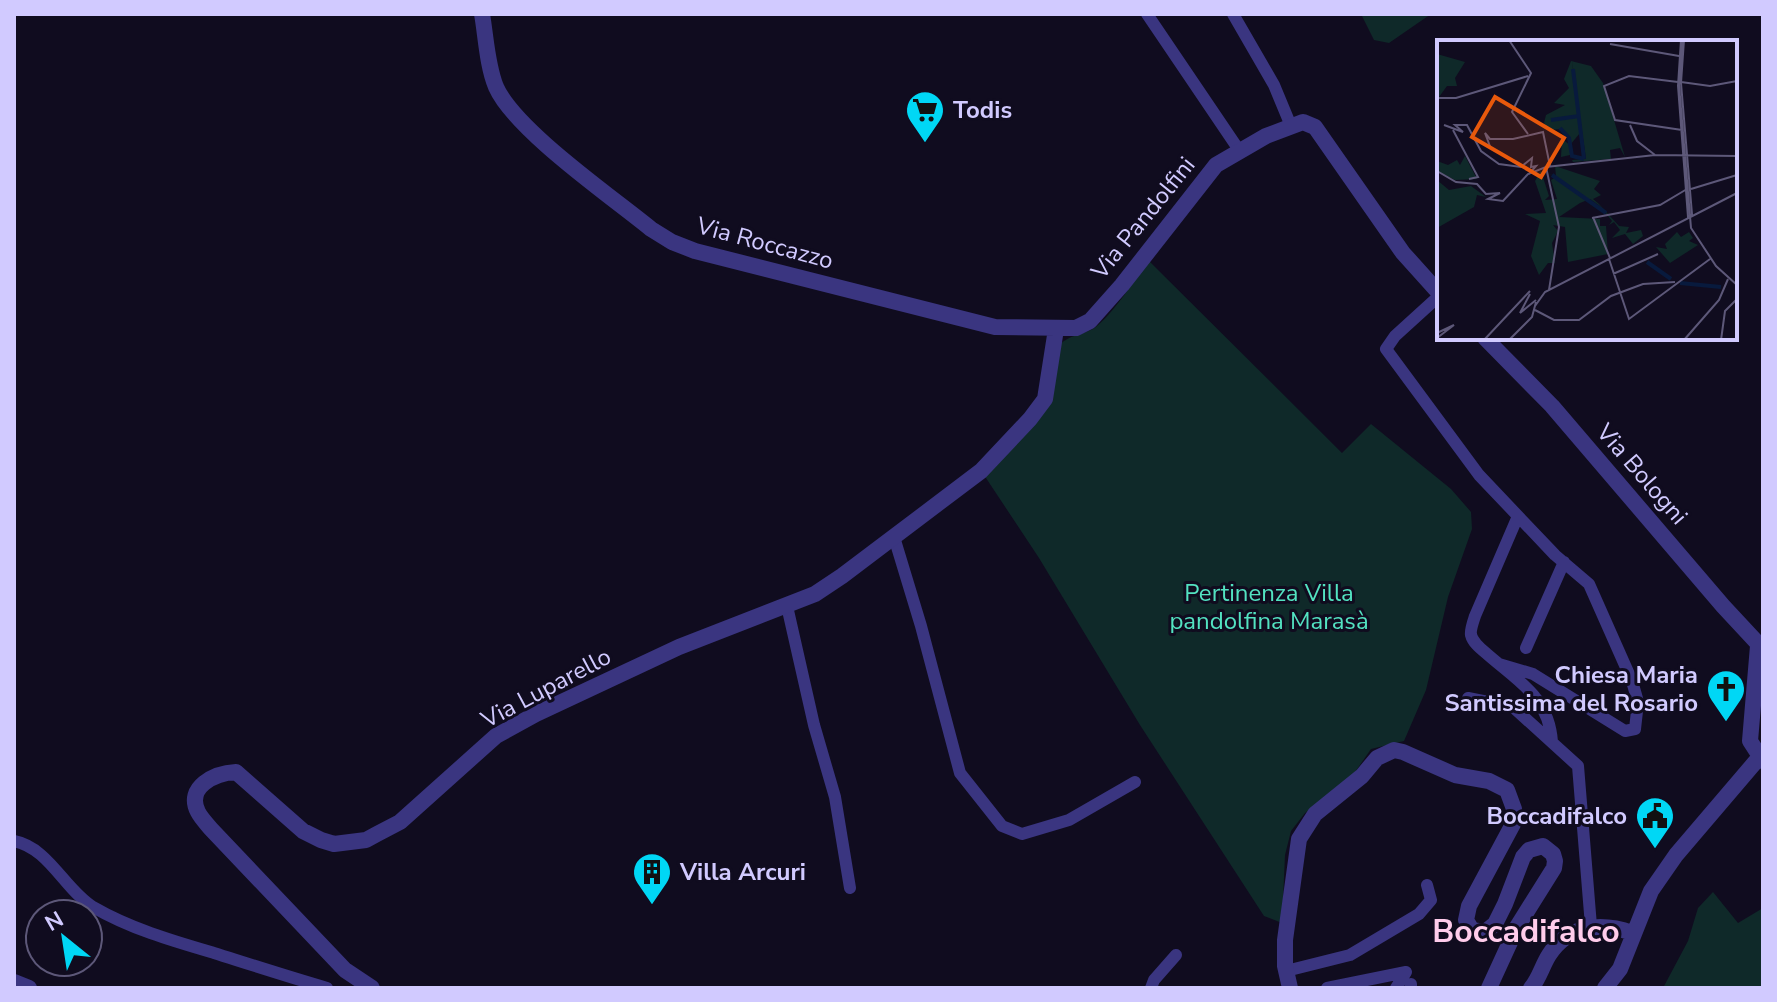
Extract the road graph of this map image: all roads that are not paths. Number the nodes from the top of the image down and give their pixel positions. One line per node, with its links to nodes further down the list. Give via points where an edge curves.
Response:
1 (482, 14): 8 (street, Via Roccazzo, via 496,87 510,109 534,134 672,242 995,327)
2 (1147, 14): 5 (street)
3 (1233, 14): 4 (street)
4 (1291, 126): 5 (street, Via Pandolfini); 6 (street, Via Pandolfini, via 1303,122 1315,127 1403,253)
5 (1239, 150): 8 (street, Via Pandolfini, via 1216,165 1090,321)
6 (1437, 292)
7 (1437, 296): 10 (street, via 1386,349 1463,454)
8 (1056, 329): 11 (street, Via Luparello, via 1045,399 1030,419 981,471)
9 (1487, 340): 14 (street, Via Bologni, via 1552,406)
10 (1518, 516): 12 (street); 16 (street, via 1471,634)
11 (894, 537): 13 (street, Via Luparello, via 815,594); 20 (street, via 960,773 1002,826 1022,834 1069,820)
12 (1564, 562): 15 (street); 16 (street, via 1589,584 1611,631 1638,702 1635,729 1625,731 1533,674)
13 (787, 606): 23 (street, via 835,797); 32 (street, Via Luparello, via 679,647 496,736 400,822 366,840 334,844 303,831 236,772 223,772 198,788 197,811 211,829 345,970)
14 (1761, 647): 19 (street, via 1750,741)
15 (1526, 648)
16 (1499, 664): 18 (street, via 1545,709)
17 (1468, 698): 18 (street, via 1513,707)
18 (1552, 742): 24 (street, via 1578,766)
19 (1761, 757): 25 (street, via 1676,855 1651,891)
20 (1135, 782)
21 (14, 841): 31 (street, via 45,858 91,906 129,924)
22 (1427, 885): 27 (street, via 1431,900 1419,914 1350,955)
23 (850, 888)
24 (1591, 926): 25 (street); 37 (street, via 1560,941)
25 (1632, 933): 38 (street, via 1620,969)
26 (1176, 955): 33 (street)
27 (1288, 980): 36 (street, via 1285,940 1299,839 1315,814 1377,758 1394,750 1455,775 1499,785 1511,798 1513,824 1469,906 1466,920 1472,930 1485,932 1495,924 1529,850 1543,846 1553,854 1551,875 1517,927)
28 (1409, 981): 34 (street); 35 (street)
29 (14, 982): 30 (street)
30 (29, 988)
31 (327, 988)
32 (372, 988)
33 (1151, 988)
34 (1327, 988)
35 (1396, 988)
36 (1489, 988)
37 (1531, 988)
38 (1605, 988)

